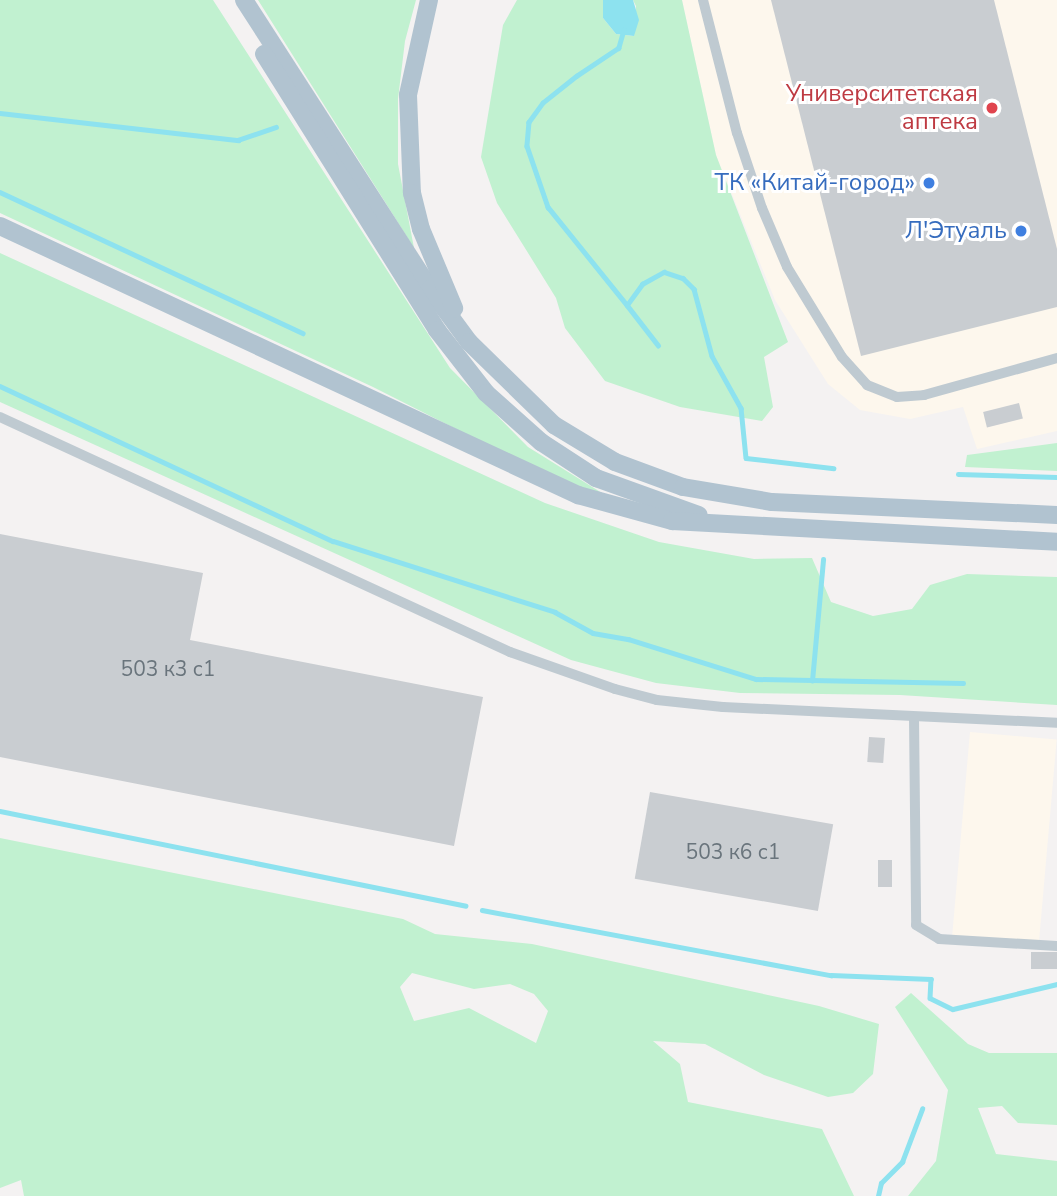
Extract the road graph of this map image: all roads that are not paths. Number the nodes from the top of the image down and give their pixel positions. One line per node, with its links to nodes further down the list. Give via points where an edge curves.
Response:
1 (231, 0): 10 (main road, via 430,319 486,393 541,442 596,478 652,502)
2 (244, 0): 6 (main road, via 370,199)
3 (429, 0): 6 (main road, via 408,95 412,193 437,271)
4 (703, 0): 7 (street, via 737,133 762,208 799,288 842,357 867,385 897,397 924,395)
5 (0, 226): 10 (main road, via 578,495 672,521)
6 (470, 342): 9 (main road, via 554,425 615,462 683,487 772,502)
7 (1057, 358)
8 (0, 416): 12 (street, via 510,652 615,689 683,703)
9 (1057, 515)
10 (727, 523): 11 (main road)
11 (1057, 542)
12 (915, 717): 13 (street); 14 (street, via 916,925 939,939)
13 (1057, 723)
14 (1057, 946)

